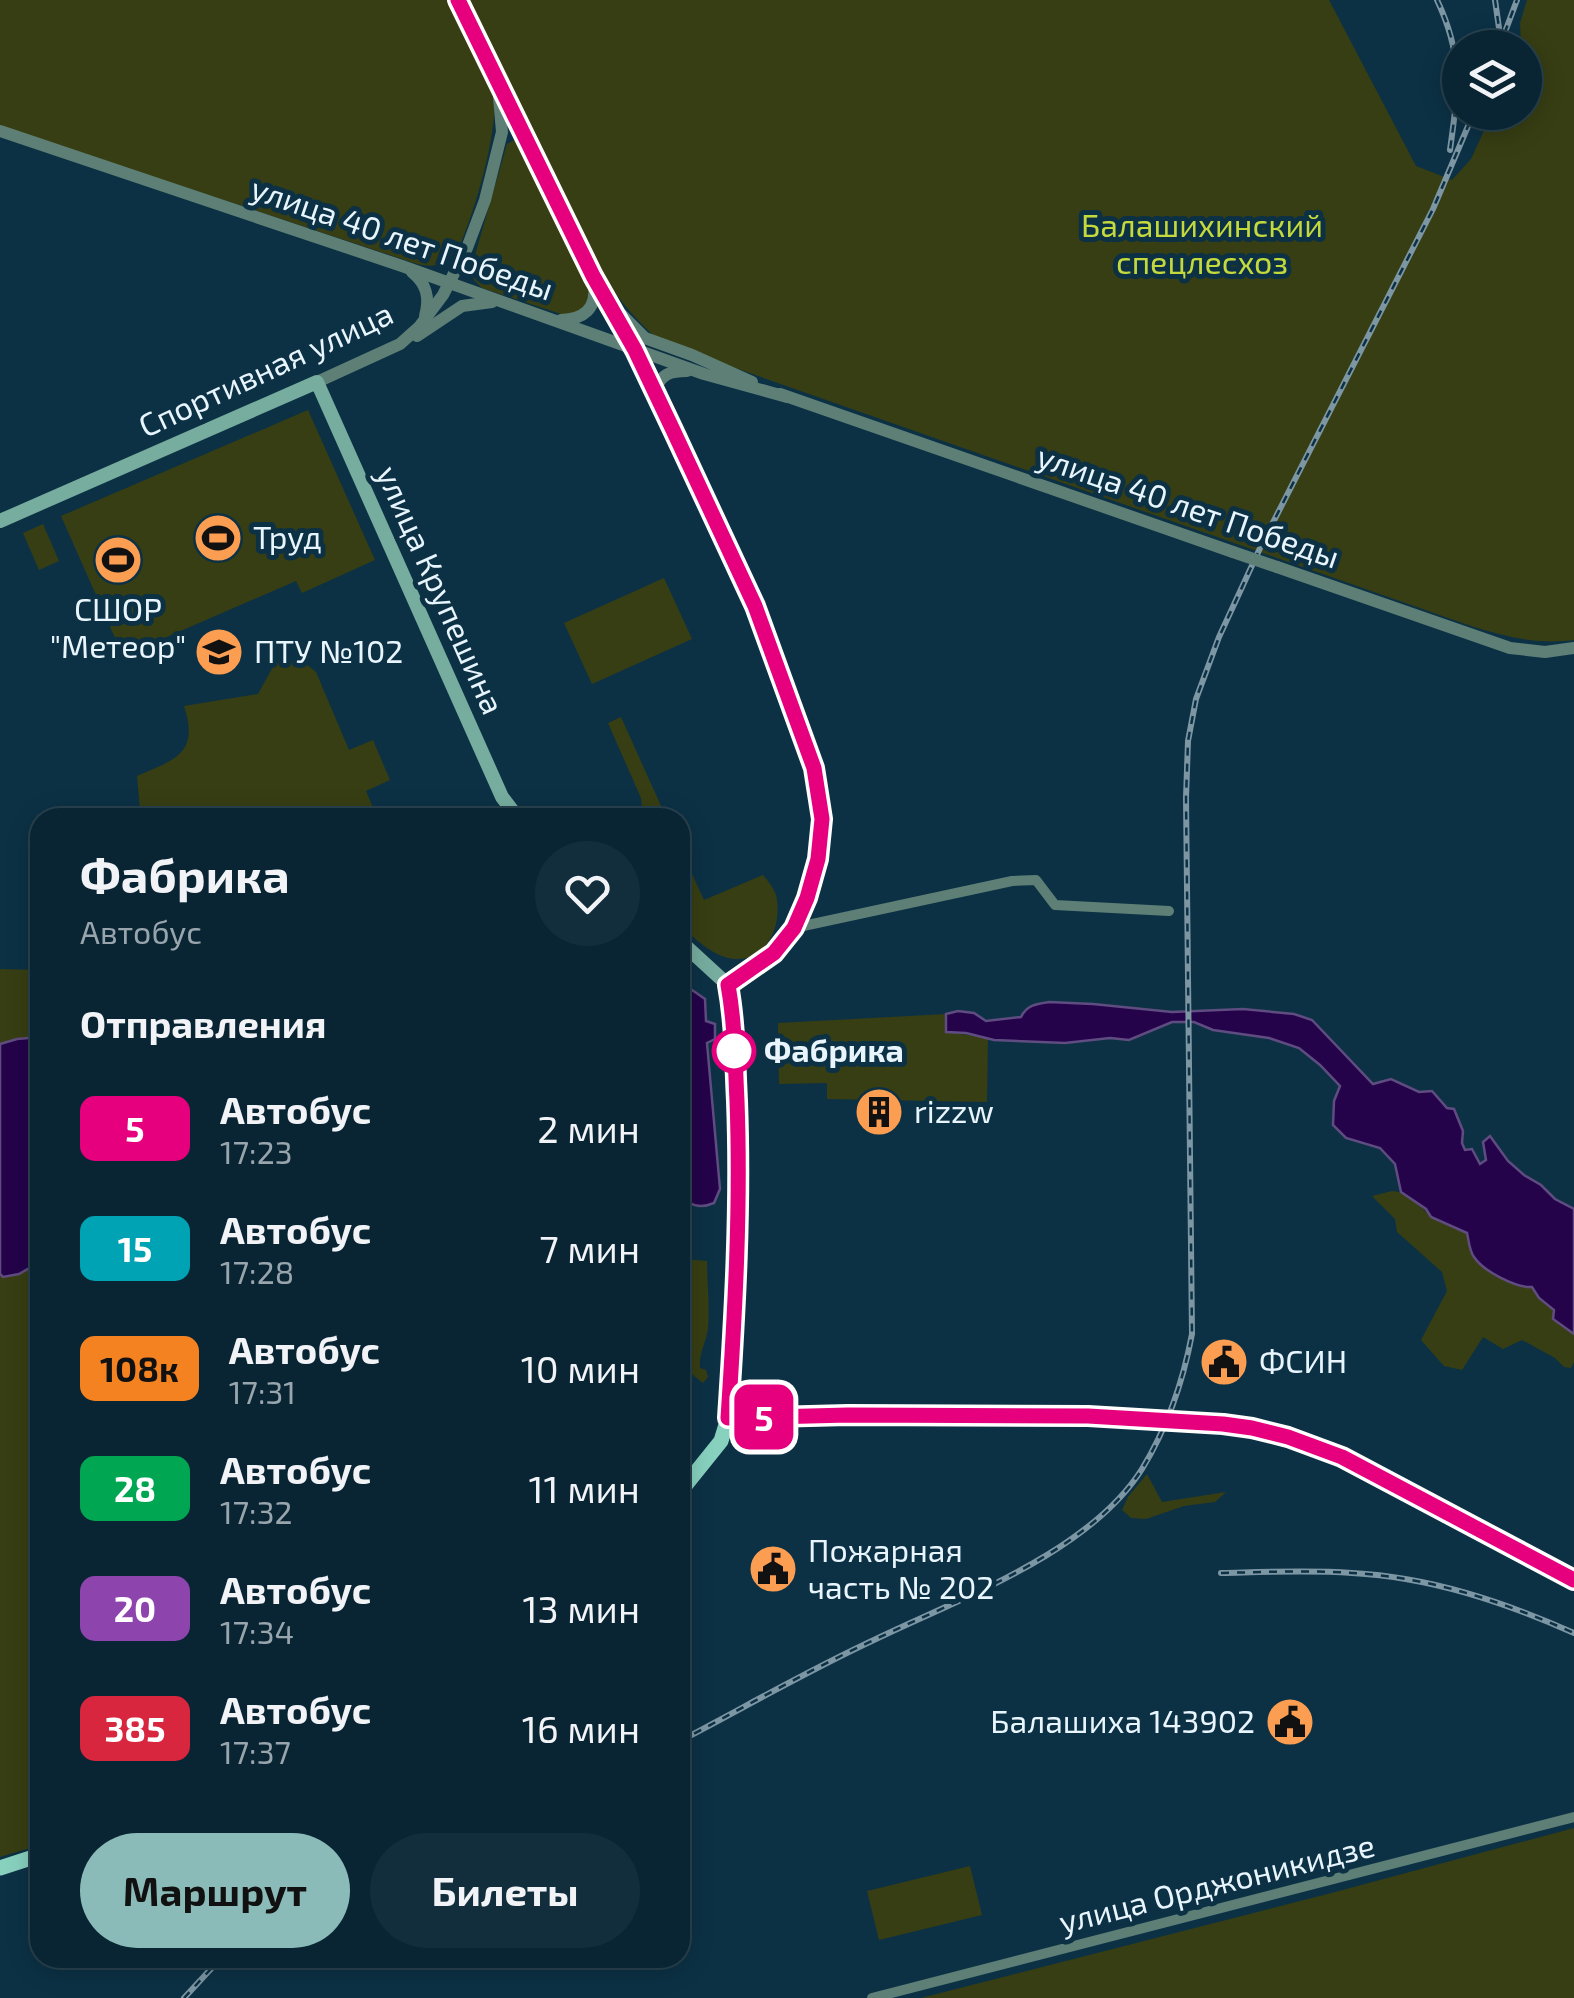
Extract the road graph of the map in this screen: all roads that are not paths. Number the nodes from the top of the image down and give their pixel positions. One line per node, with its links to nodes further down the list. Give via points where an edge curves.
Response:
1 (458, 0): 2 (street)
2 (497, 78): 4 (street, Спортивная улица); 5 (street)
3 (0, 131): 7 (street, улица 40 лет Победы)
4 (502, 132): 5 (street, via 516,126); 6 (street, Спортивная улица)
5 (525, 136): 8 (street)
6 (467, 248): 7 (street, via 439,270); 9 (street, Спортивная улица); 10 (street, via 470,282)
7 (402, 266): 9 (street, улица 40 лет Победы); 12 (street, via 426,290)
8 (593, 276): 11 (street, via 596,297 589,312); 14 (street); 18 (street, улица 40 лет Победы, via 645,338)
9 (449, 284): 10 (street, улица 40 лет Победы); 12 (street, Спортивная улица)
10 (505, 304): 11 (street, улица 40 лет Победы); 13 (street, via 462,306)
11 (548, 319): 14 (street, улица 40 лет Победы)
12 (419, 327): 13 (street, Спортивная улица)
13 (400, 344): 16 (street, Спортивная улица)
14 (635, 350): 15 (street, улица 40 лет Победы); 17 (street)
15 (704, 374): 17 (street, via 672,371); 18 (street, улица 40 лет Победы)
16 (317, 382): 19 (main road, Спортивная улица); 21 (main road, улица Крупешина)
17 (654, 390): 23 (street, via 755,606 814,768 822,819 818,859)
18 (787, 398): 20 (street, улица 40 лет Победы, bridge, via 1510,648)
19 (0, 521)
20 (1574, 648)
21 (510, 808)
22 (1169, 911): 23 (street, via 1055,905 1036,880 1012,881)
23 (794, 928): 27 (street, via 774,953)
24 (690, 948): 25 (main road)
25 (696, 953): 26 (street); 27 (main road)
26 (690, 956)
27 (728, 985): 28 (main road, via 739,1219)
28 (728, 1418): 29 (main road, via 721,1441); 30 (main road, via 1088,1416 1252,1428 1342,1457)
29 (690, 1480)
30 (1574, 1580)
31 (1574, 1817): 34 (street, улица Орджоникидзе)
32 (30, 1858): 33 (main road)
33 (0, 1868)
34 (872, 1998)

